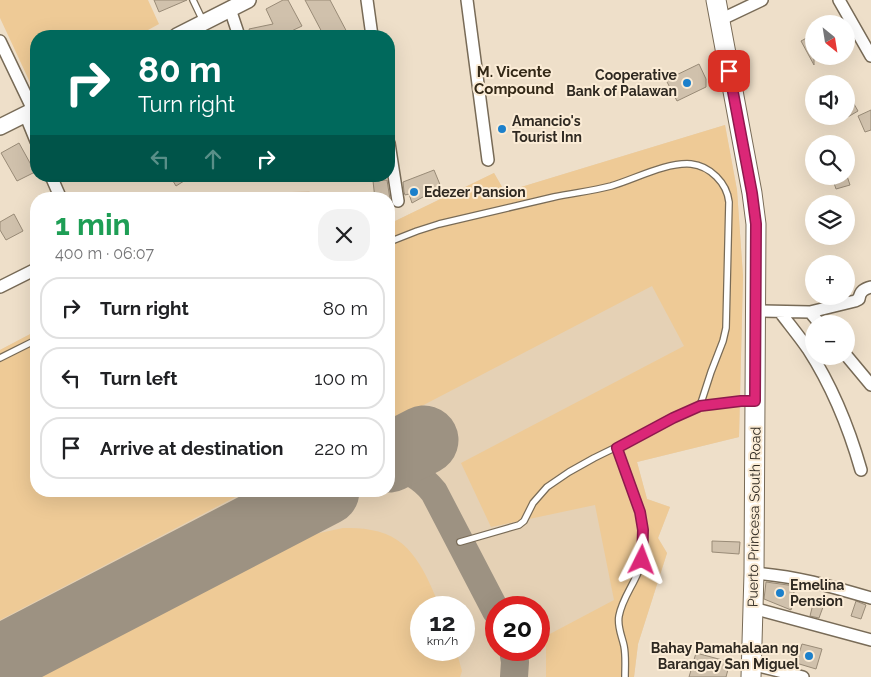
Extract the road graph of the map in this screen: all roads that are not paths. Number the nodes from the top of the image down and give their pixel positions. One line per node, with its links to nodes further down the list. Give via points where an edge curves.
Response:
1 (193, 0): 9 (lane)
2 (367, 0): 12 (street)
3 (467, 0): 18 (street)
4 (716, 0): 8 (main road, Puerto Princesa South Road)
5 (762, 0): 8 (street)
6 (839, 0): 14 (street)
7 (238, 4): 9 (street); 11 (street)
8 (720, 20): 25 (main road, Puerto Princesa South Road, via 756,224)
9 (204, 23): 10 (street)
10 (189, 30)
11 (239, 30)
12 (371, 30)
13 (0, 41): 15 (street)
14 (871, 56)
15 (30, 107)
16 (30, 112): 17 (street)
17 (0, 128)
18 (488, 160)
19 (395, 181): 20 (street)
20 (398, 200)
21 (395, 239): 34 (lane, via 439,224 610,186 670,167 690,164 705,168 716,177 728,195 726,328)
22 (30, 272): 23 (street)
23 (0, 287)
24 (871, 287): 27 (street, via 860,292 858,300)
25 (756, 311): 26 (street); 33 (main road, Puerto Princesa South Road)
26 (780, 312): 27 (street); 36 (street, via 808,350 834,395)
27 (810, 312): 28 (street)
28 (812, 315)
29 (30, 343): 30 (lane)
30 (0, 358)
31 (854, 365): 32 (street)
32 (871, 385)
33 (755, 401): 34 (lane); 38 (main road, Puerto Princesa South Road)
34 (700, 406): 35 (lane)
35 (617, 448): 37 (lane, via 569,472 548,487 519,525); 43 (lane, via 640,512 643,537 639,570 618,617)
36 (861, 470)
37 (460, 542)
38 (754, 573): 39 (street, via 784,575); 40 (main road, Puerto Princesa South Road)
39 (871, 598)
40 (753, 608): 41 (street); 42 (main road, Puerto Princesa South Road)
41 (871, 640)
42 (751, 671): 44 (street)
43 (625, 677)
44 (802, 677)

